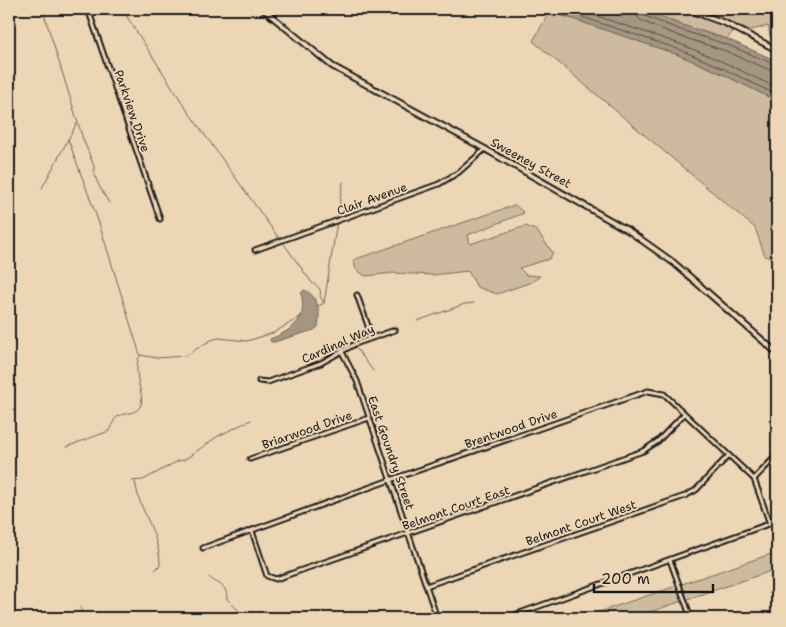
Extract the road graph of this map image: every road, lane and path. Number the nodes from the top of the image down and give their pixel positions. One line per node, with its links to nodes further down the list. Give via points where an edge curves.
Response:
1 (88, 9): 6 (street, Parkview Drive)
2 (263, 9): 5 (street, Sweeney Street, via 332,66)
3 (686, 9): 4 (street, via 725,23)
4 (777, 50)
5 (485, 149): 7 (street, Clair Avenue, via 459,172 439,184); 12 (street, Sweeney Street, via 629,231 674,263)
6 (160, 219)
7 (255, 250)
8 (357, 295): 10 (street)
9 (395, 330): 10 (street, Cardinal Way)
10 (372, 337): 11 (street, Cardinal Way)
11 (342, 352): 13 (street, Cardinal Way, via 329,360 268,382); 15 (street, East Goundry Street, via 355,375)
12 (777, 353)
13 (259, 381)
14 (684, 414): 16 (street, Brentwood Drive); 20 (street, Brentwood Drive, via 664,394 648,391); 24 (street, Belmont Court East, via 643,452)
15 (369, 418): 18 (street, Briarwood Drive); 20 (street, East Goundry Street)
16 (729, 455): 19 (street, Brentwood Drive); 27 (street, Belmont Court West, via 696,490 685,496)
17 (777, 455): 19 (street)
18 (250, 459)
19 (754, 479): 22 (street, Brentwood Drive)
20 (390, 480): 23 (street, Brentwood Drive); 24 (street, East Goundry Street)
21 (777, 521): 22 (street)
22 (770, 524): 26 (street)
23 (252, 531): 24 (street, Belmont Court East, via 267,576 276,579); 25 (street, Brentwood Drive)
24 (409, 534): 27 (street, East Goundry Street)
25 (203, 548)
26 (670, 560): 30 (street); 31 (street)
27 (426, 586): 29 (street, East Goundry Street)
28 (777, 617): 32 (street)
29 (437, 618)
30 (506, 618)
31 (691, 618)
32 (773, 618)

